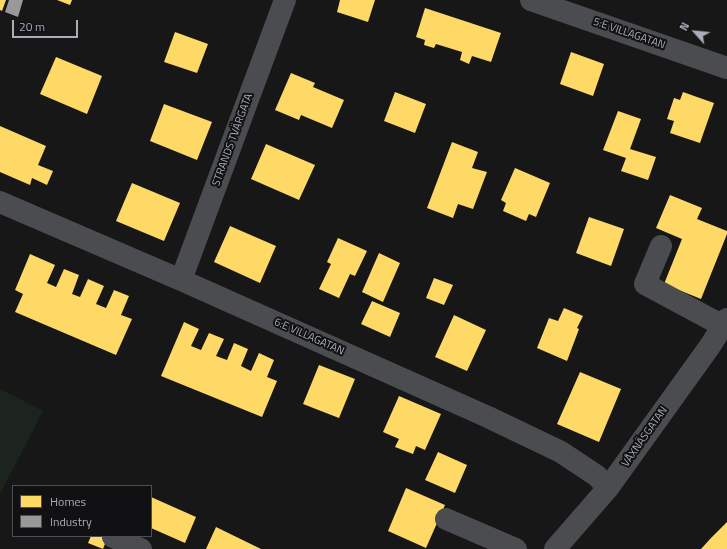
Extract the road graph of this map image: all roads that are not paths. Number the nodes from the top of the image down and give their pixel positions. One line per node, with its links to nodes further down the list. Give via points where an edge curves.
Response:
1 (285, 0): 6 (street, STRANDS TVÄRGATA)
2 (531, 0): 3 (street, 5:E VILLAGATAN)
3 (727, 68)
4 (0, 202): 6 (street, 6:E VILLAGATAN)
5 (661, 246): 7 (street, via 645,284)
6 (181, 280): 8 (street, 6:E VILLAGATAN, via 561,452 598,476)
7 (726, 324): 8 (street, VÅXNÄSGATAN)
8 (608, 488): 13 (street, VÅXNÄSGATAN)
9 (446, 519): 12 (street)
10 (113, 538): 11 (street)
11 (141, 549)
12 (516, 549)
13 (555, 549)

